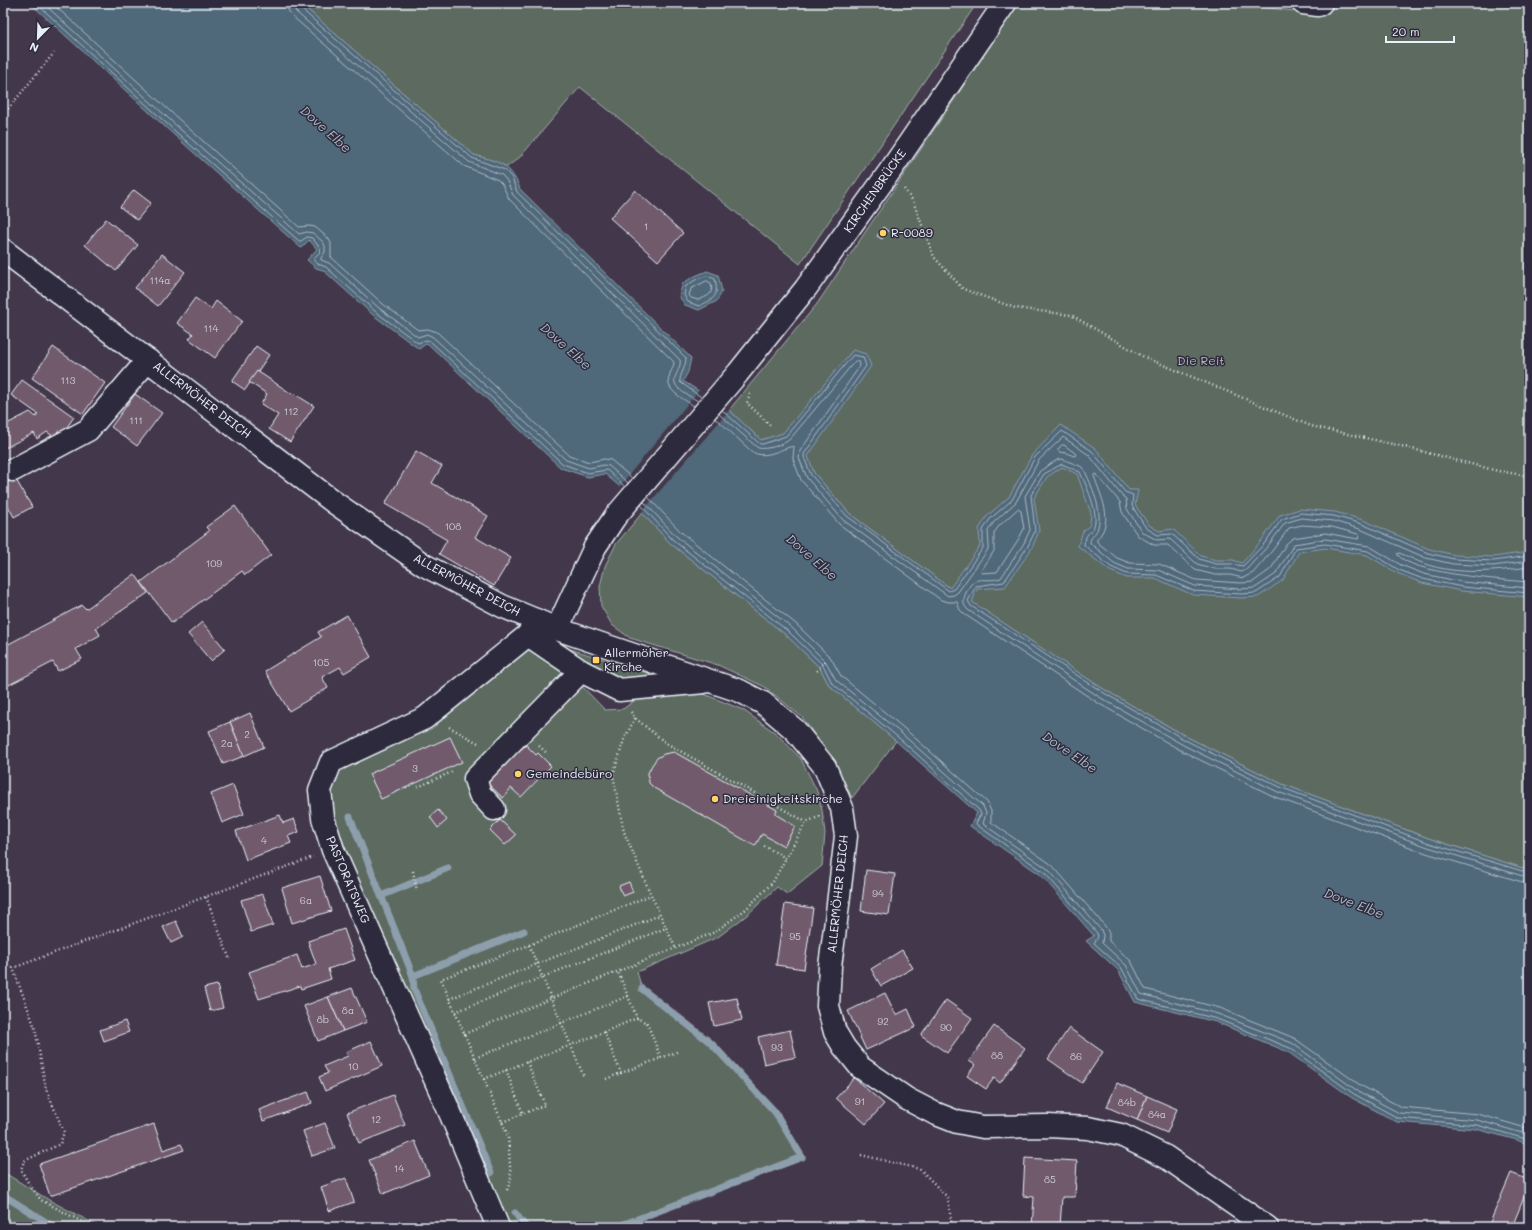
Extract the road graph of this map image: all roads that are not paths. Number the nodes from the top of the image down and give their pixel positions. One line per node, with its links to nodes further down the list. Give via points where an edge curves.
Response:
1 (1006, 3): 8 (street, KIRCHENBRÜCKE, via 806,288 615,517 595,547)
2 (1303, 3): 3 (street)
3 (1321, 3)
4 (3, 250): 5 (street, ALLERMÖHER DEICH)
5 (148, 360): 6 (street, via 88,430); 7 (street, ALLERMÖHER DEICH, via 335,503 424,565 502,606)
6 (13, 470)
7 (532, 628): 8 (street, ALLERMÖHER DEICH); 9 (street); 12 (street, PASTORATSWEG, via 426,718 331,762 320,790 323,818 333,850)
8 (557, 629): 10 (street, ALLERMÖHER DEICH)
9 (581, 671): 10 (street, via 619,690); 11 (street, via 475,779 480,794)
10 (711, 681): 13 (street, ALLERMÖHER DEICH, via 740,691 763,703 795,730 825,767 842,808 846,836 830,966 828,1006 835,1032 860,1067 907,1099 957,1122 983,1127 1088,1128 1121,1135 1166,1157)
11 (494, 809)
12 (497, 1223)
13 (1267, 1227)

